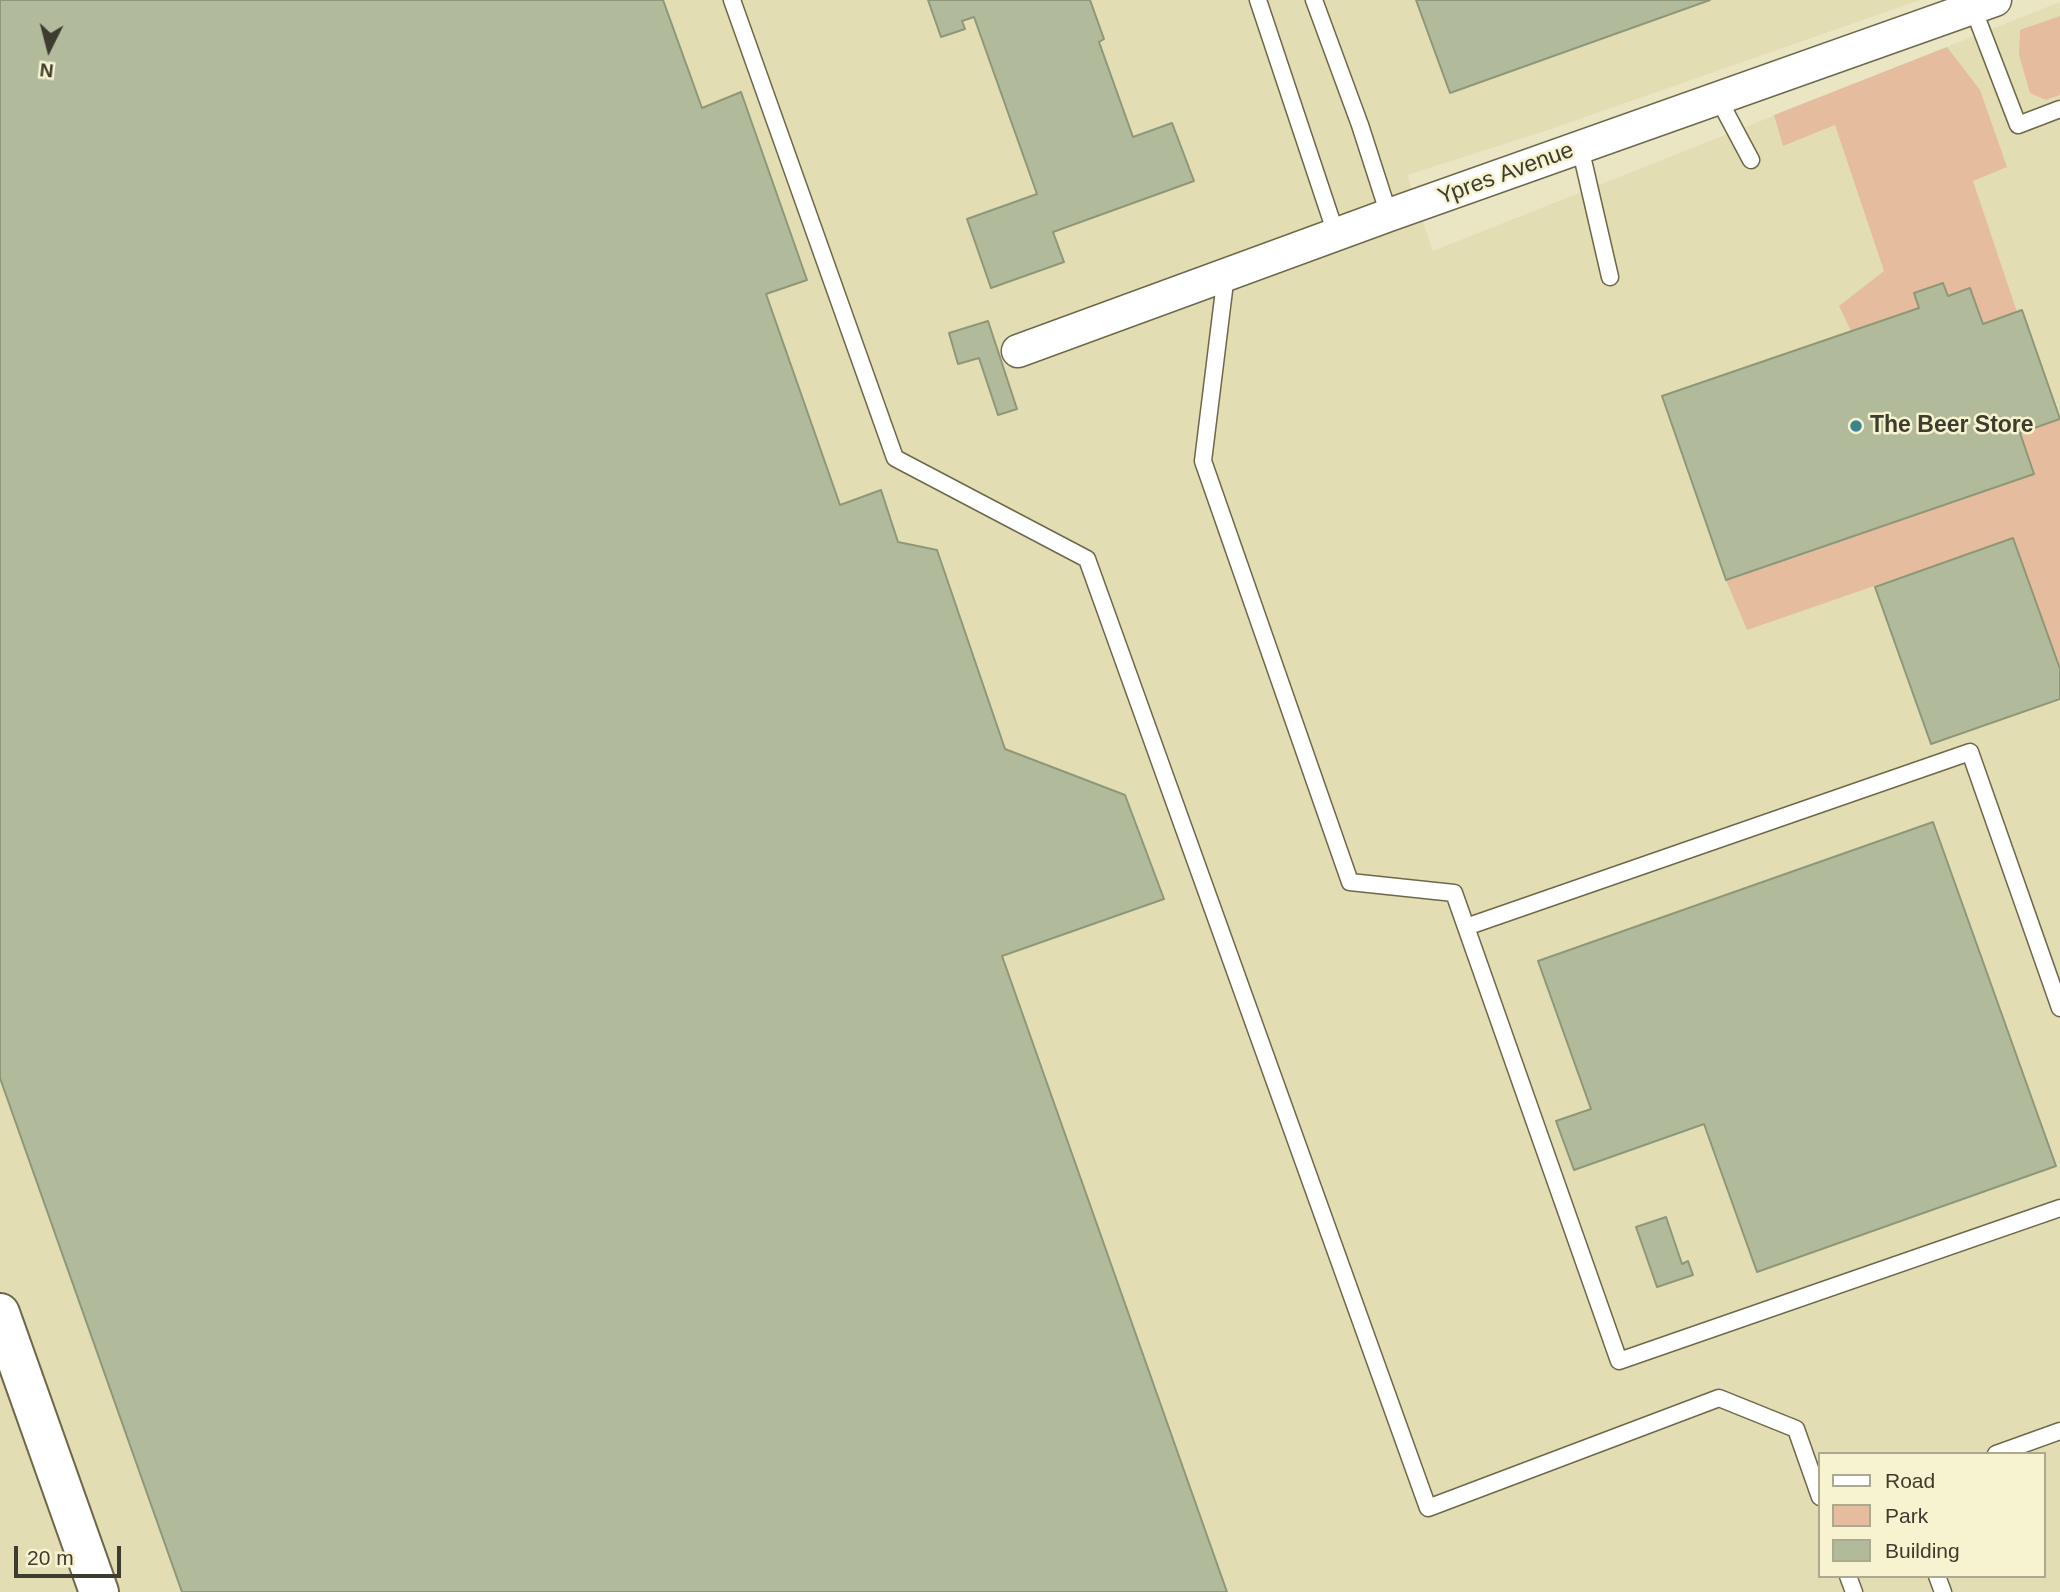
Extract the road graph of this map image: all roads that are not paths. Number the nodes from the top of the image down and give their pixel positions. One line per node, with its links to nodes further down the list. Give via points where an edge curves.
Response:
1 (732, 0): 20 (lane, via 895,457 1087,559 1429,1508 1719,1398 1796,1429)
2 (1258, 0): 10 (lane)
3 (1314, 0): 9 (lane)
4 (1984, 4): 5 (street, Ypres Avenue); 6 (lane, via 2018,125)
5 (1718, 98): 7 (street, Ypres Avenue); 8 (lane)
6 (2060, 109)
7 (1580, 147): 9 (street, Ypres Avenue); 12 (lane)
8 (1751, 160)
9 (1389, 215): 10 (street, Ypres Avenue)
10 (1336, 234): 11 (street, Ypres Avenue)
11 (1226, 274): 13 (street, Ypres Avenue); 14 (lane, via 1203,461 1350,882 1454,892)
12 (1610, 278)
13 (1018, 351)
14 (1466, 927): 15 (lane, via 1970,751); 16 (lane, via 1619,1362)
15 (2060, 1008)
16 (2060, 1208)
17 (0, 1313): 21 (street)
18 (2060, 1431): 19 (lane)
19 (2002, 1452)
20 (1818, 1491)
21 (99, 1592)

